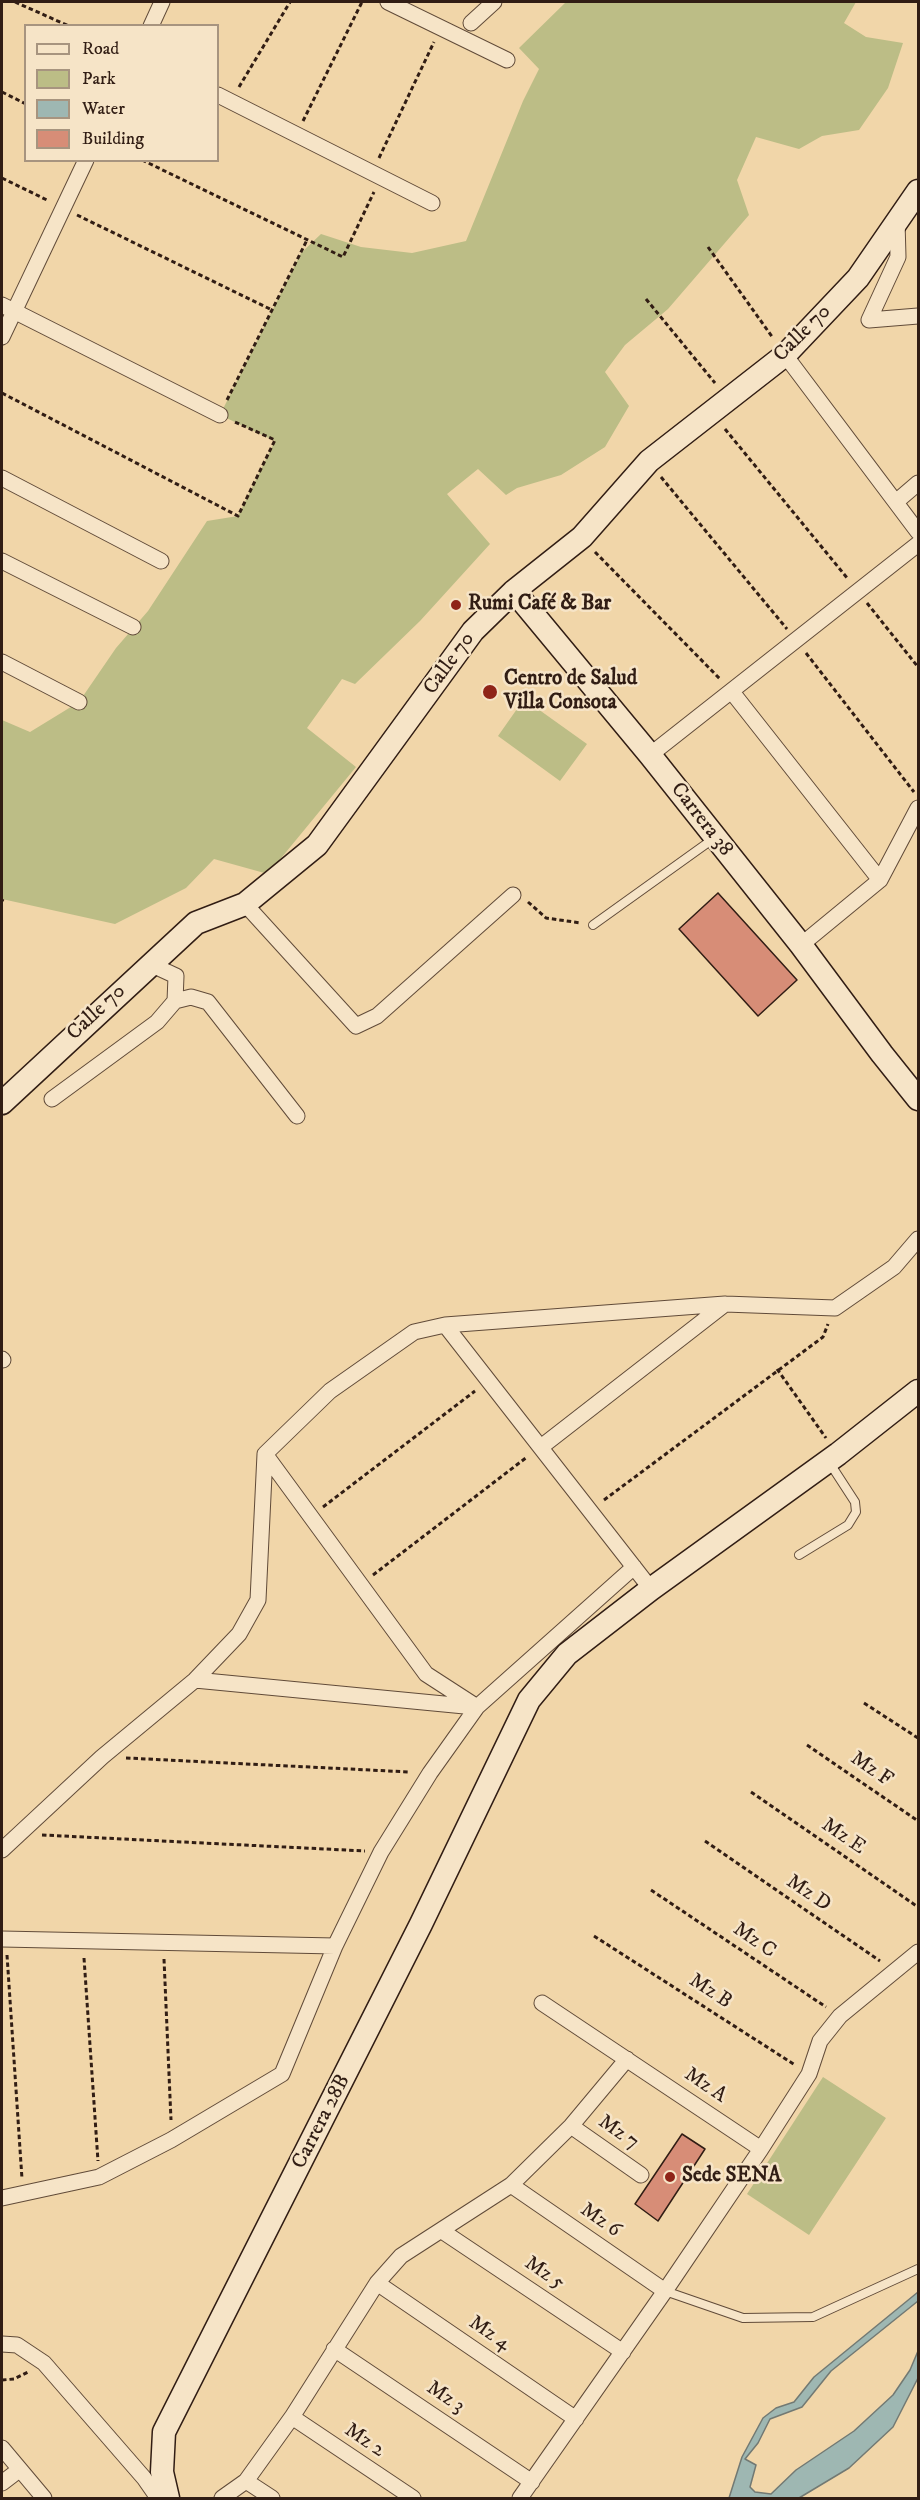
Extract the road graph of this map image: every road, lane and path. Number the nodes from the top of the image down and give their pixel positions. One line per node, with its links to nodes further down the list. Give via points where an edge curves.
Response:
1 (15, 2): 8 (path)
2 (162, 2): 9 (street)
3 (290, 2): 13 (path)
4 (362, 2): 15 (path)
5 (387, 2): 10 (street)
6 (494, 2): 7 (street)
7 (471, 23)
8 (64, 24)
9 (152, 24)
10 (441, 27): 11 (street); 18 (path)
11 (507, 60)
12 (2, 92): 14 (path)
13 (224, 99): 15 (street)
14 (24, 103)
15 (297, 135): 18 (street)
16 (85, 162): 22 (street)
17 (146, 162): 24 (path)
18 (377, 174): 21 (street); 24 (path, via 343,257)
19 (2, 178): 22 (path)
20 (918, 191): 23 (street, Calle 70)
21 (432, 203)
22 (63, 208): 27 (street); 28 (path)
23 (897, 222): 29 (street, via 898,257 869,320); 31 (street, Calle 70, via 858,278)
24 (307, 240): 28 (path)
25 (708, 247): 31 (path)
26 (646, 299): 33 (path)
27 (8, 308): 30 (street); 34 (street)
28 (272, 310): 34 (path)
29 (918, 316)
30 (2, 337)
31 (785, 355): 33 (street, Calle 70); 37 (street)
32 (2, 393): 34 (path, via 238,516 275,440)
33 (720, 406): 39 (street, Calle 70, via 649,461); 44 (path)
34 (219, 415)
35 (2, 478): 42 (street)
36 (918, 483): 37 (street)
37 (897, 501): 38 (street)
38 (918, 532)
39 (582, 537): 43 (street, Calle 70); 48 (path)
40 (918, 544): 44 (street)
41 (2, 561): 45 (street)
42 (161, 561)
43 (514, 591): 50 (street, Carrera 38); 55 (street, Calle 70, via 473,631 317,845)
44 (858, 592): 47 (path); 48 (street)
45 (133, 627)
46 (2, 662): 49 (street)
47 (918, 667)
48 (732, 692): 50 (street); 53 (street)
49 (80, 702)
50 (650, 755): 52 (street, Carrera 38)
51 (918, 808): 53 (street)
52 (715, 838): 56 (lane); 57 (street, Carrera 38)
53 (880, 880): 57 (street)
54 (513, 895): 55 (street, via 377,1016 356,1026); 56 (path, via 546,918)
55 (245, 904): 58 (street, Calle 70, via 196,922)
56 (593, 925)
57 (801, 945): 61 (street, Carrera 38)
58 (150, 964): 59 (street, via 176,976); 62 (street, Calle 70)
59 (175, 1001): 60 (street, via 157,1022); 63 (street, via 191,997 208,1002)
60 (52, 1099)
61 (918, 1099)
62 (2, 1102)
63 (297, 1116)
64 (918, 1239): 66 (street, via 894,1267)
65 (725, 1304): 66 (street); 67 (street); 71 (street)
66 (835, 1308): 68 (path, via 823,1337)
67 (445, 1325): 69 (street); 72 (street, via 414,1332 330,1391)
68 (777, 1369): 73 (path); 74 (path)
69 (488, 1380): 71 (street); 75 (path)
70 (918, 1391): 73 (street, Carrera 28B)
71 (541, 1447): 74 (street); 78 (path)
72 (265, 1454): 75 (street); 80 (street, via 258,1600 239,1634)
73 (833, 1457): 76 (lane, via 856,1512 848,1525); 79 (street, Carrera 28B)
74 (590, 1511): 77 (street)
75 (311, 1516): 78 (street)
76 (799, 1556)
77 (634, 1567): 79 (street); 82 (street)
78 (362, 1584): 82 (street, via 426,1674)
79 (651, 1589): 132 (street, Carrera 28B, via 567,1654 529,1700 416,1935 164,2432 162,2472)
80 (195, 1680): 82 (street); 85 (street)
81 (864, 1703): 83 (path)
82 (477, 1707): 86 (street)
83 (918, 1738)
84 (807, 1745): 88 (path, Mz F)
85 (102, 1757): 86 (path); 89 (street)
86 (430, 1773): 92 (street)
87 (752, 1792): 94 (path, Mz E)
88 (918, 1821)
89 (19, 1834): 91 (street); 92 (path)
90 (705, 1841): 101 (path, Mz D)
91 (2, 1850)
92 (381, 1852): 99 (street)
93 (651, 1890): 103 (path, Mz C)
94 (918, 1907)
95 (594, 1935): 105 (path, Mz B)
96 (4, 1939): 97 (street); 112 (path)
97 (83, 1942): 98 (street); 110 (path)
98 (164, 1942): 99 (street); 107 (path)
99 (335, 1946): 107 (street, via 282,2074)
100 (918, 1952): 101 (street)
101 (894, 1971): 103 (street)
102 (542, 2003): 104 (street, Mz A)
103 (840, 2016): 105 (street, via 820,2041)
104 (627, 2059): 106 (street); 108 (street, Mz A)
105 (809, 2074): 108 (street)
106 (571, 2126): 109 (street, Mz 7); 111 (street)
107 (171, 2140): 110 (street)
108 (761, 2149): 117 (street)
109 (641, 2175)
110 (99, 2177): 112 (street)
111 (511, 2184): 114 (street); 117 (street, Mz 6)
112 (23, 2193): 113 (street)
113 (2, 2198)
114 (442, 2231): 116 (street, via 401,2256); 120 (street, Mz 5)
115 (918, 2269): 117 (lane, via 813,2318 743,2318)
116 (377, 2283): 119 (street); 124 (street, Mz 4)
117 (665, 2291): 120 (street)
118 (2, 2344): 121 (street, via 17,2345)
119 (334, 2349): 123 (street); 128 (street, Mz 3)
120 (623, 2352): 124 (street)
121 (44, 2363): 122 (path, via 14,2379); 131 (street)
122 (2, 2380)
123 (292, 2417): 127 (street); 135 (street, Mz 2)
124 (576, 2419): 128 (street)
125 (2, 2448): 126 (street)
126 (20, 2470): 129 (street); 130 (street)
127 (246, 2481): 133 (street); 134 (street)
128 (532, 2482): 136 (street)
129 (2, 2483)
130 (44, 2499)
131 (158, 2499)
132 (168, 2499)
133 (222, 2499)
134 (272, 2499)
135 (413, 2499)
136 (520, 2499)

